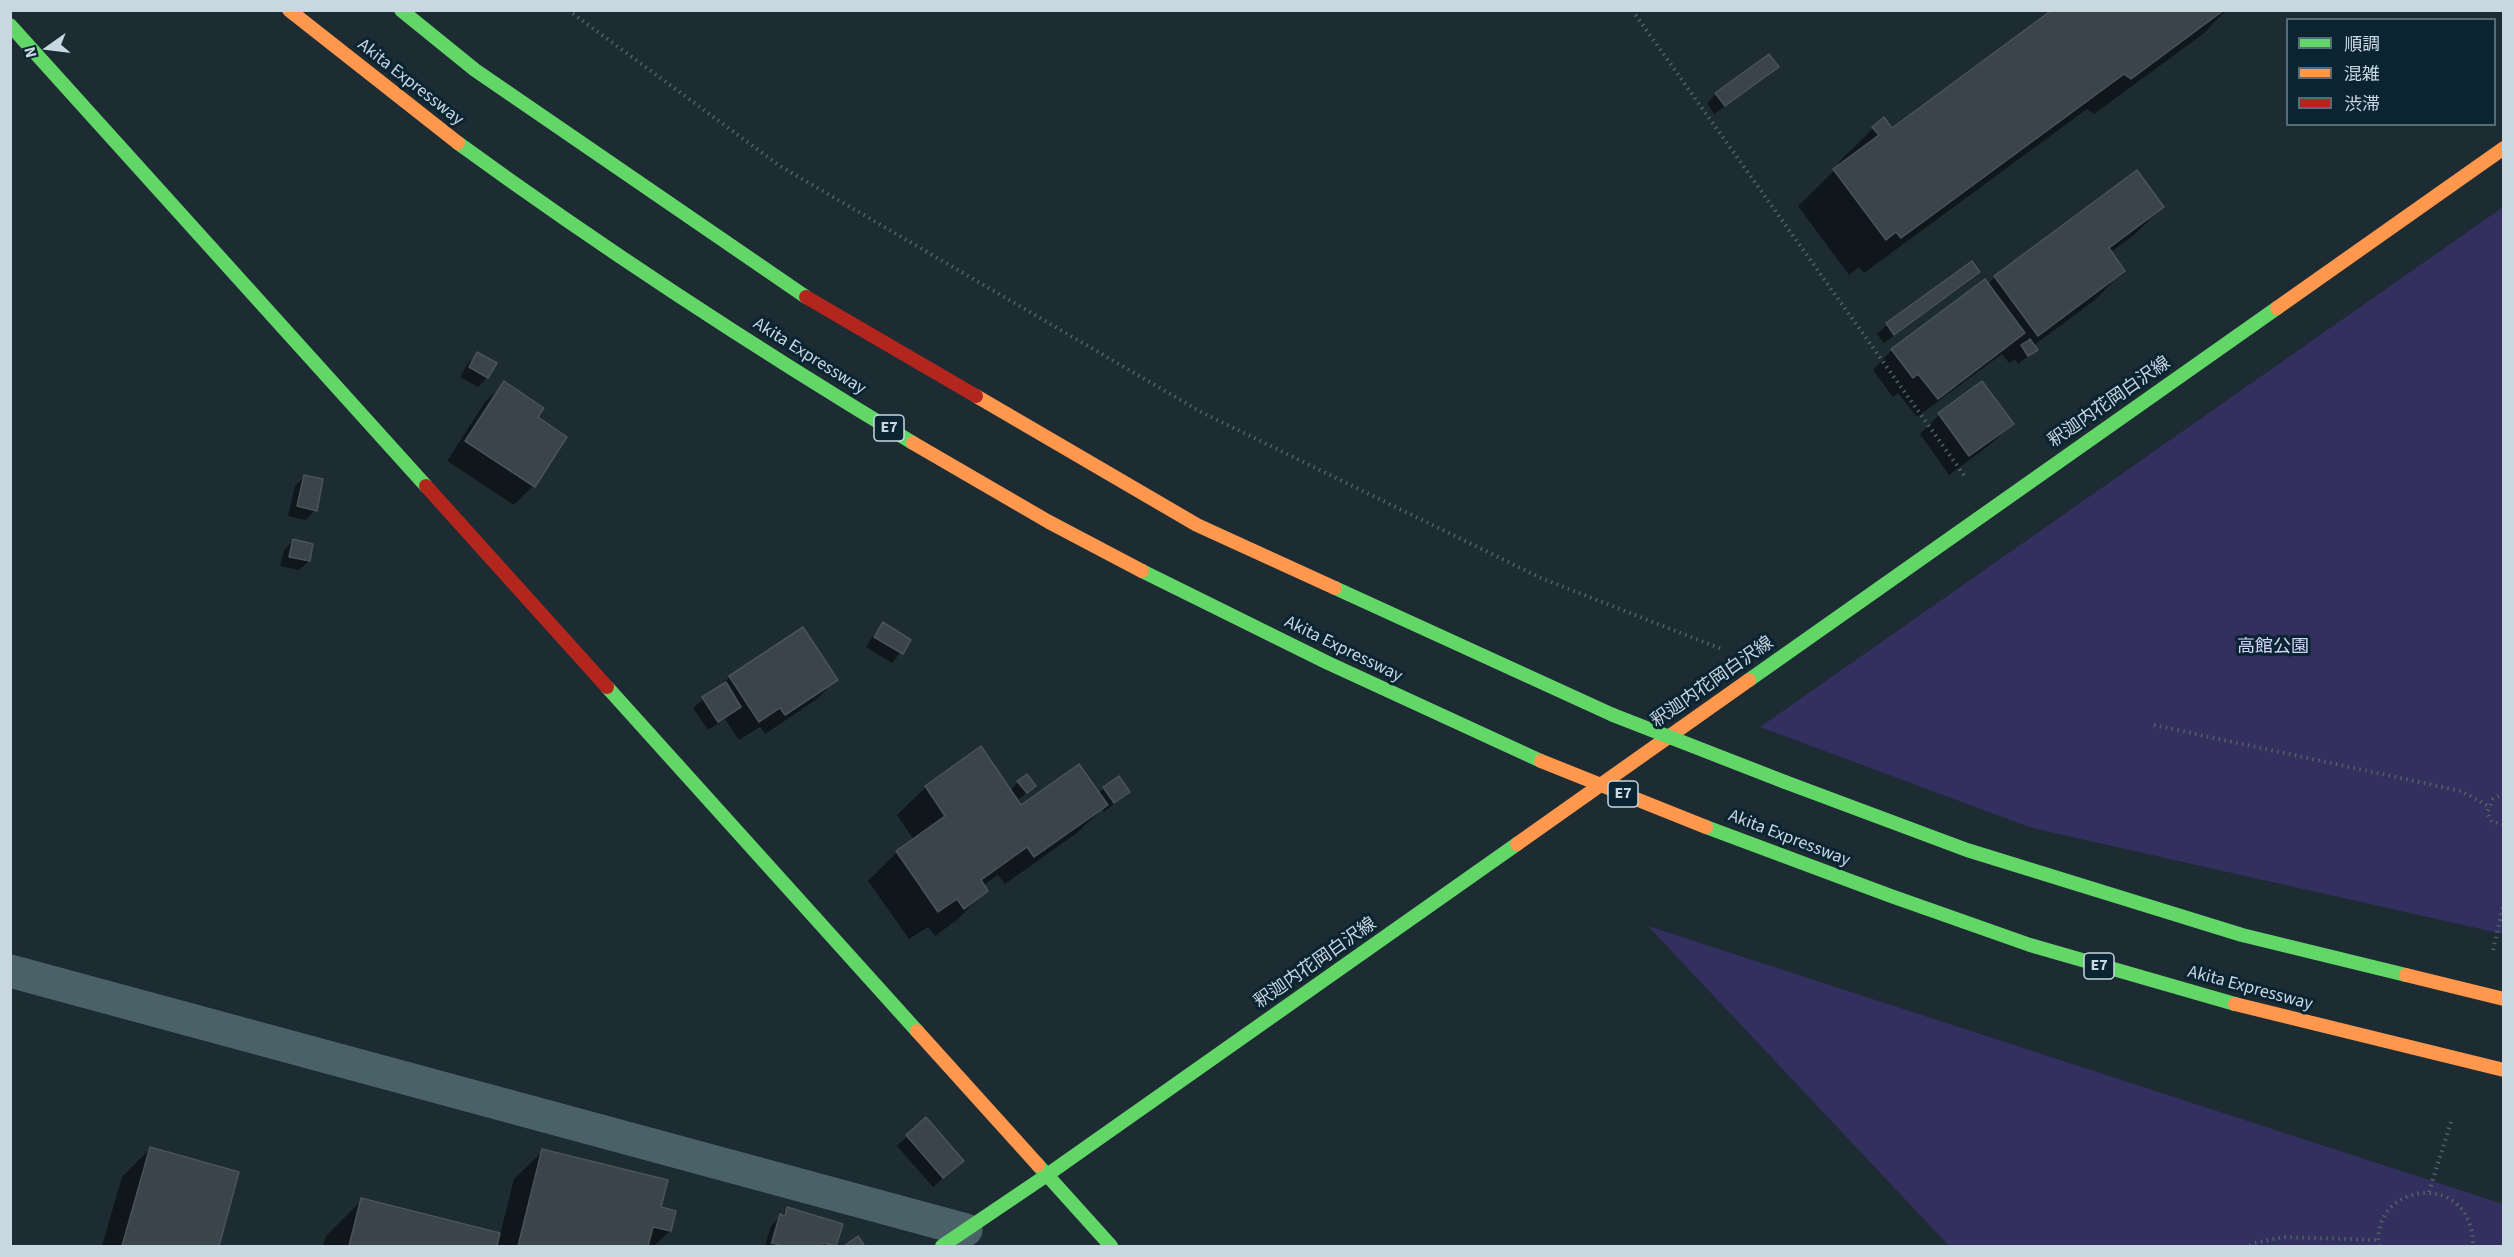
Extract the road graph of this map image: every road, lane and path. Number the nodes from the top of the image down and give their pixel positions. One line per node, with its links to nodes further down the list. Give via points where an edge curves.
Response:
1 (15, 10): 6 (street)
2 (288, 10): 19 (main road, Akita Expressway / E7, bridge, via 457,142 632,264 808,379 974,479 1174,588 1365,681 1541,761 1890,896 2078,960 2287,1018)
3 (401, 10): 18 (main road, bridge, via 475,70 790,287 1197,525 1613,715 1967,850 2242,935)
4 (568, 10): 10 (path, via 780,166 1201,412 1541,578)
5 (1632, 10): 9 (path)
6 (10, 13)
7 (10, 25): 21 (main road)
8 (2504, 148): 9 (main road, 釈迦内花岡白沢線)
9 (1989, 510): 10 (main road, 釈迦内花岡白沢線)
10 (1766, 667): 21 (main road, 釈迦内花岡白沢線)
11 (2154, 725): 13 (path, via 2461,791)
12 (2504, 793): 13 (path)
13 (2490, 807): 14 (path, via 2487,813 2492,822)
14 (2504, 824)
15 (2504, 903): 16 (path)
16 (2493, 950)
17 (10, 971): 23 (street)
18 (2504, 999)
19 (2504, 1070)
20 (2451, 1122): 22 (path)
21 (1047, 1175): 23 (main road, 釈迦内花岡白沢線); 25 (main road)
22 (2429, 1192): 24 (path, via 2399,1200 2380,1225); 28 (path, via 2444,1196 2468,1217)
23 (954, 1238)
24 (2378, 1240): 26 (path, via 2284,1237); 27 (path)
25 (1111, 1246)
26 (2250, 1246)
27 (2379, 1246)
28 (2473, 1246)

